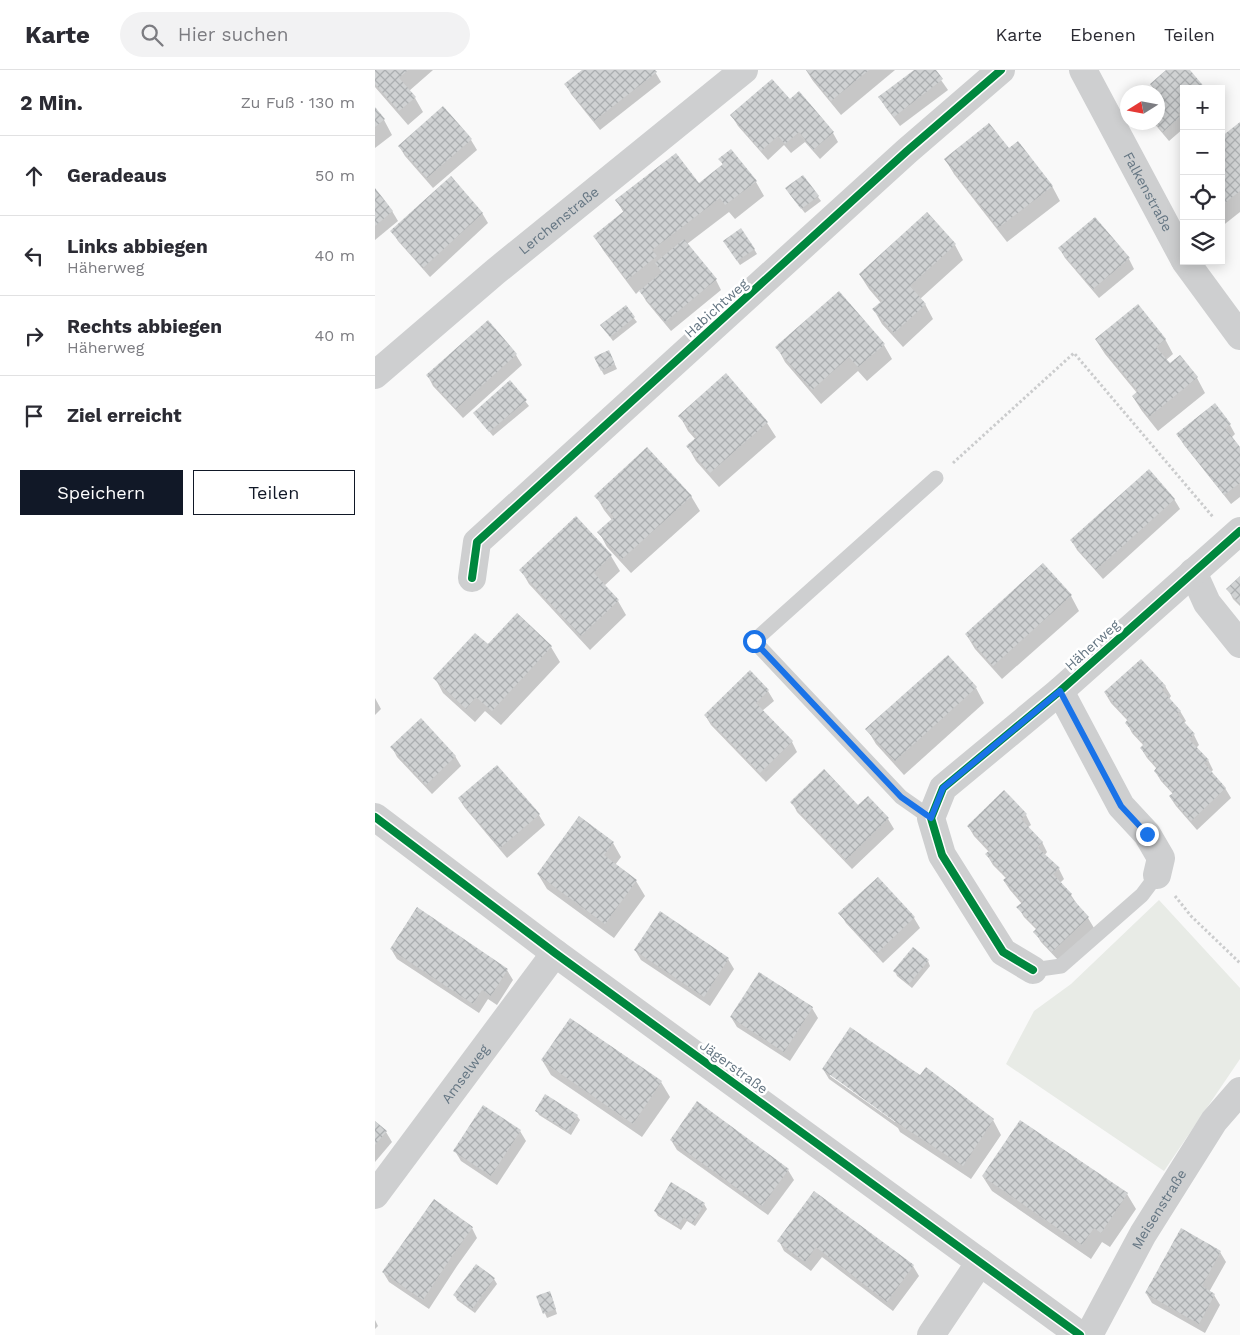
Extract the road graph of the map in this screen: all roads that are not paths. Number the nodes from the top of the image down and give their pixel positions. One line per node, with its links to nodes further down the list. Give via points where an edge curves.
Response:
1 (745, 70): 7 (street, Lerchenstraße, via 495,272)
2 (1001, 70): 11 (street, Habichtweg, via 907,151 477,542)
3 (1083, 70): 4 (street, Falkenstraße)
4 (1180, 252)
5 (1188, 265): 6 (street, Falkenstraße)
6 (1240, 336)
7 (375, 375)
8 (936, 478): 15 (lane, via 754,641 901,797)
9 (1235, 535): 10 (street, Häherweg)
10 (1193, 572): 12 (street, via 1207,602); 13 (street, Häherweg)
11 (472, 578)
12 (1240, 644)
13 (1060, 691): 15 (street, Häherweg, via 943,788); 16 (street, via 1121,806 1147,834 1161,858)
14 (375, 817): 17 (street, Jägerstraße)
15 (931, 818): 18 (street, via 942,855 1003,952)
16 (1157, 875): 18 (lane, via 1142,895 1061,966)
17 (555, 953): 20 (street, Amselweg); 21 (street, Jägerstraße)
18 (1033, 970)
19 (1240, 1091): 24 (street, Meisenstraße, via 1214,1121 1143,1234)
20 (375, 1195)
21 (980, 1262): 22 (street); 23 (street, Jägerstraße)
22 (931, 1335)
23 (1080, 1335)
24 (1089, 1335)

